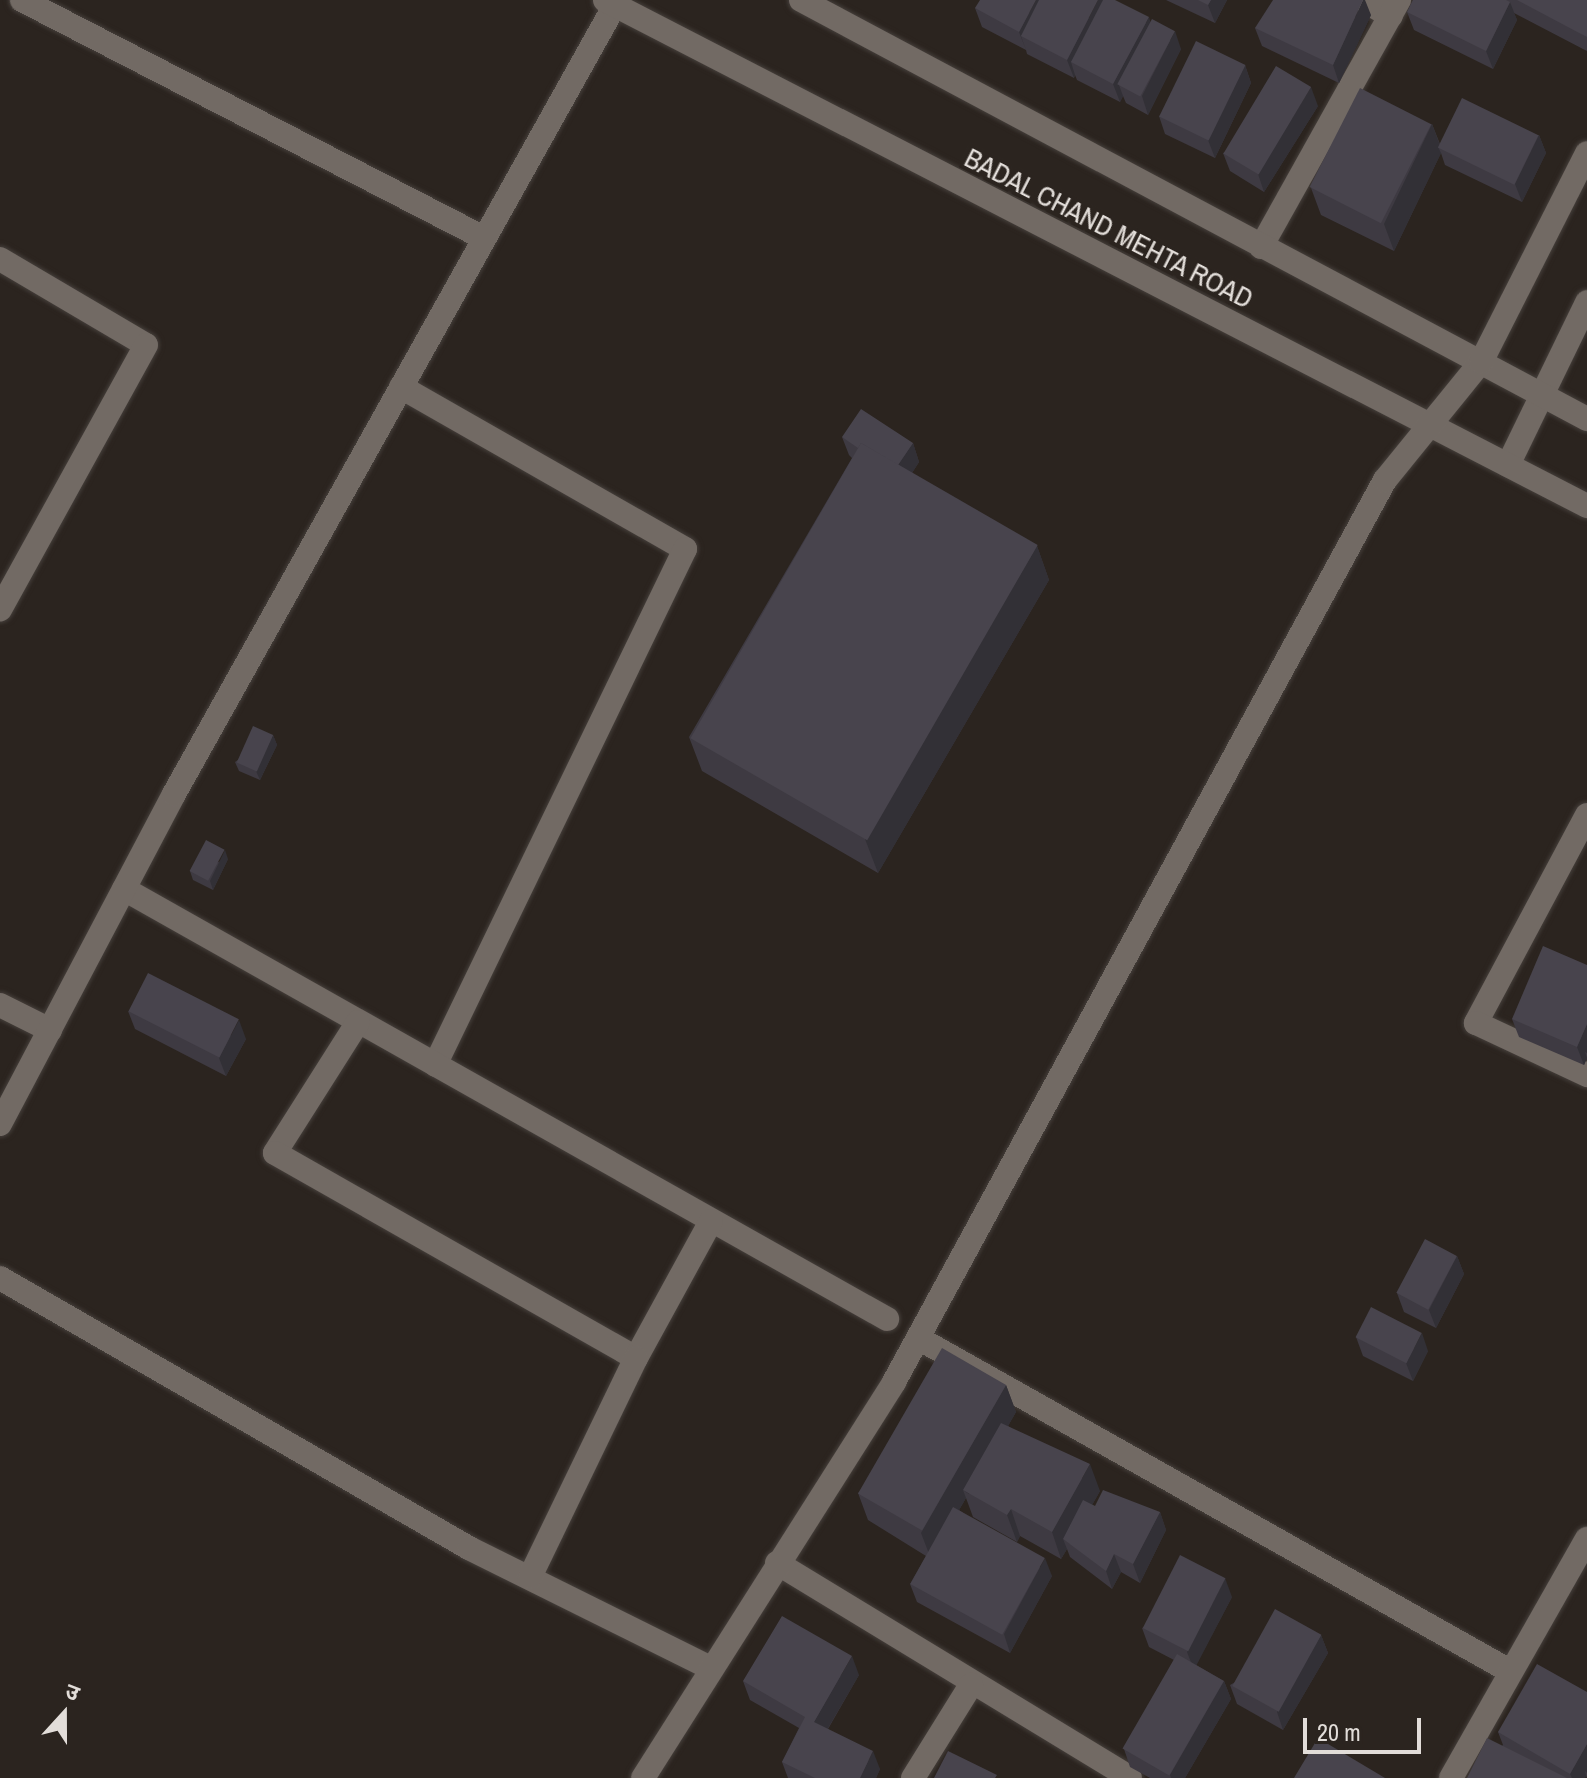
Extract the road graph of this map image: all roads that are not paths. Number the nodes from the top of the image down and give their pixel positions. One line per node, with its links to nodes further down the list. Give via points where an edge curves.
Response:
1 (22, 0): 7 (street)
2 (801, 0): 8 (street)
3 (1363, 0): 5 (street)
4 (610, 3): 7 (street); 15 (street, BADAL CHAND MEHTA ROAD)
5 (1395, 8): 8 (street)
6 (1587, 153): 11 (street)
7 (484, 238): 12 (street)
8 (1261, 247): 11 (street)
9 (0, 259): 18 (street, via 146,345)
10 (1587, 302): 13 (street)
11 (1481, 362): 13 (street); 15 (street)
12 (401, 387): 20 (street); 24 (street, via 685,549)
13 (1542, 395): 14 (street); 16 (street)
14 (1587, 419)
15 (1434, 426): 16 (street, BADAL CHAND MEHTA ROAD); 30 (street, via 1385,480)
16 (1508, 465): 17 (street, BADAL CHAND MEHTA ROAD)
17 (1587, 506)
18 (0, 609)
19 (1584, 831): 25 (street, via 1476,1023)
20 (124, 889): 22 (street); 23 (street)
21 (0, 1005): 23 (street)
22 (358, 1022): 24 (street); 31 (street, via 275,1153)
23 (50, 1030): 26 (street)
24 (435, 1065): 27 (street)
25 (1587, 1075)
26 (0, 1124)
27 (711, 1221): 29 (street); 31 (street)
28 (0, 1278): 34 (street)
29 (887, 1319)
30 (918, 1338): 33 (street); 36 (street)
31 (636, 1358): 34 (street)
32 (1587, 1539): 36 (street)
33 (777, 1563): 35 (street); 37 (street)
34 (530, 1577): 35 (street)
35 (711, 1668): 38 (street)
36 (1508, 1670): 41 (street)
37 (971, 1685): 39 (street); 40 (street)
38 (643, 1778)
39 (913, 1778)
40 (1130, 1778)
41 (1451, 1778)

